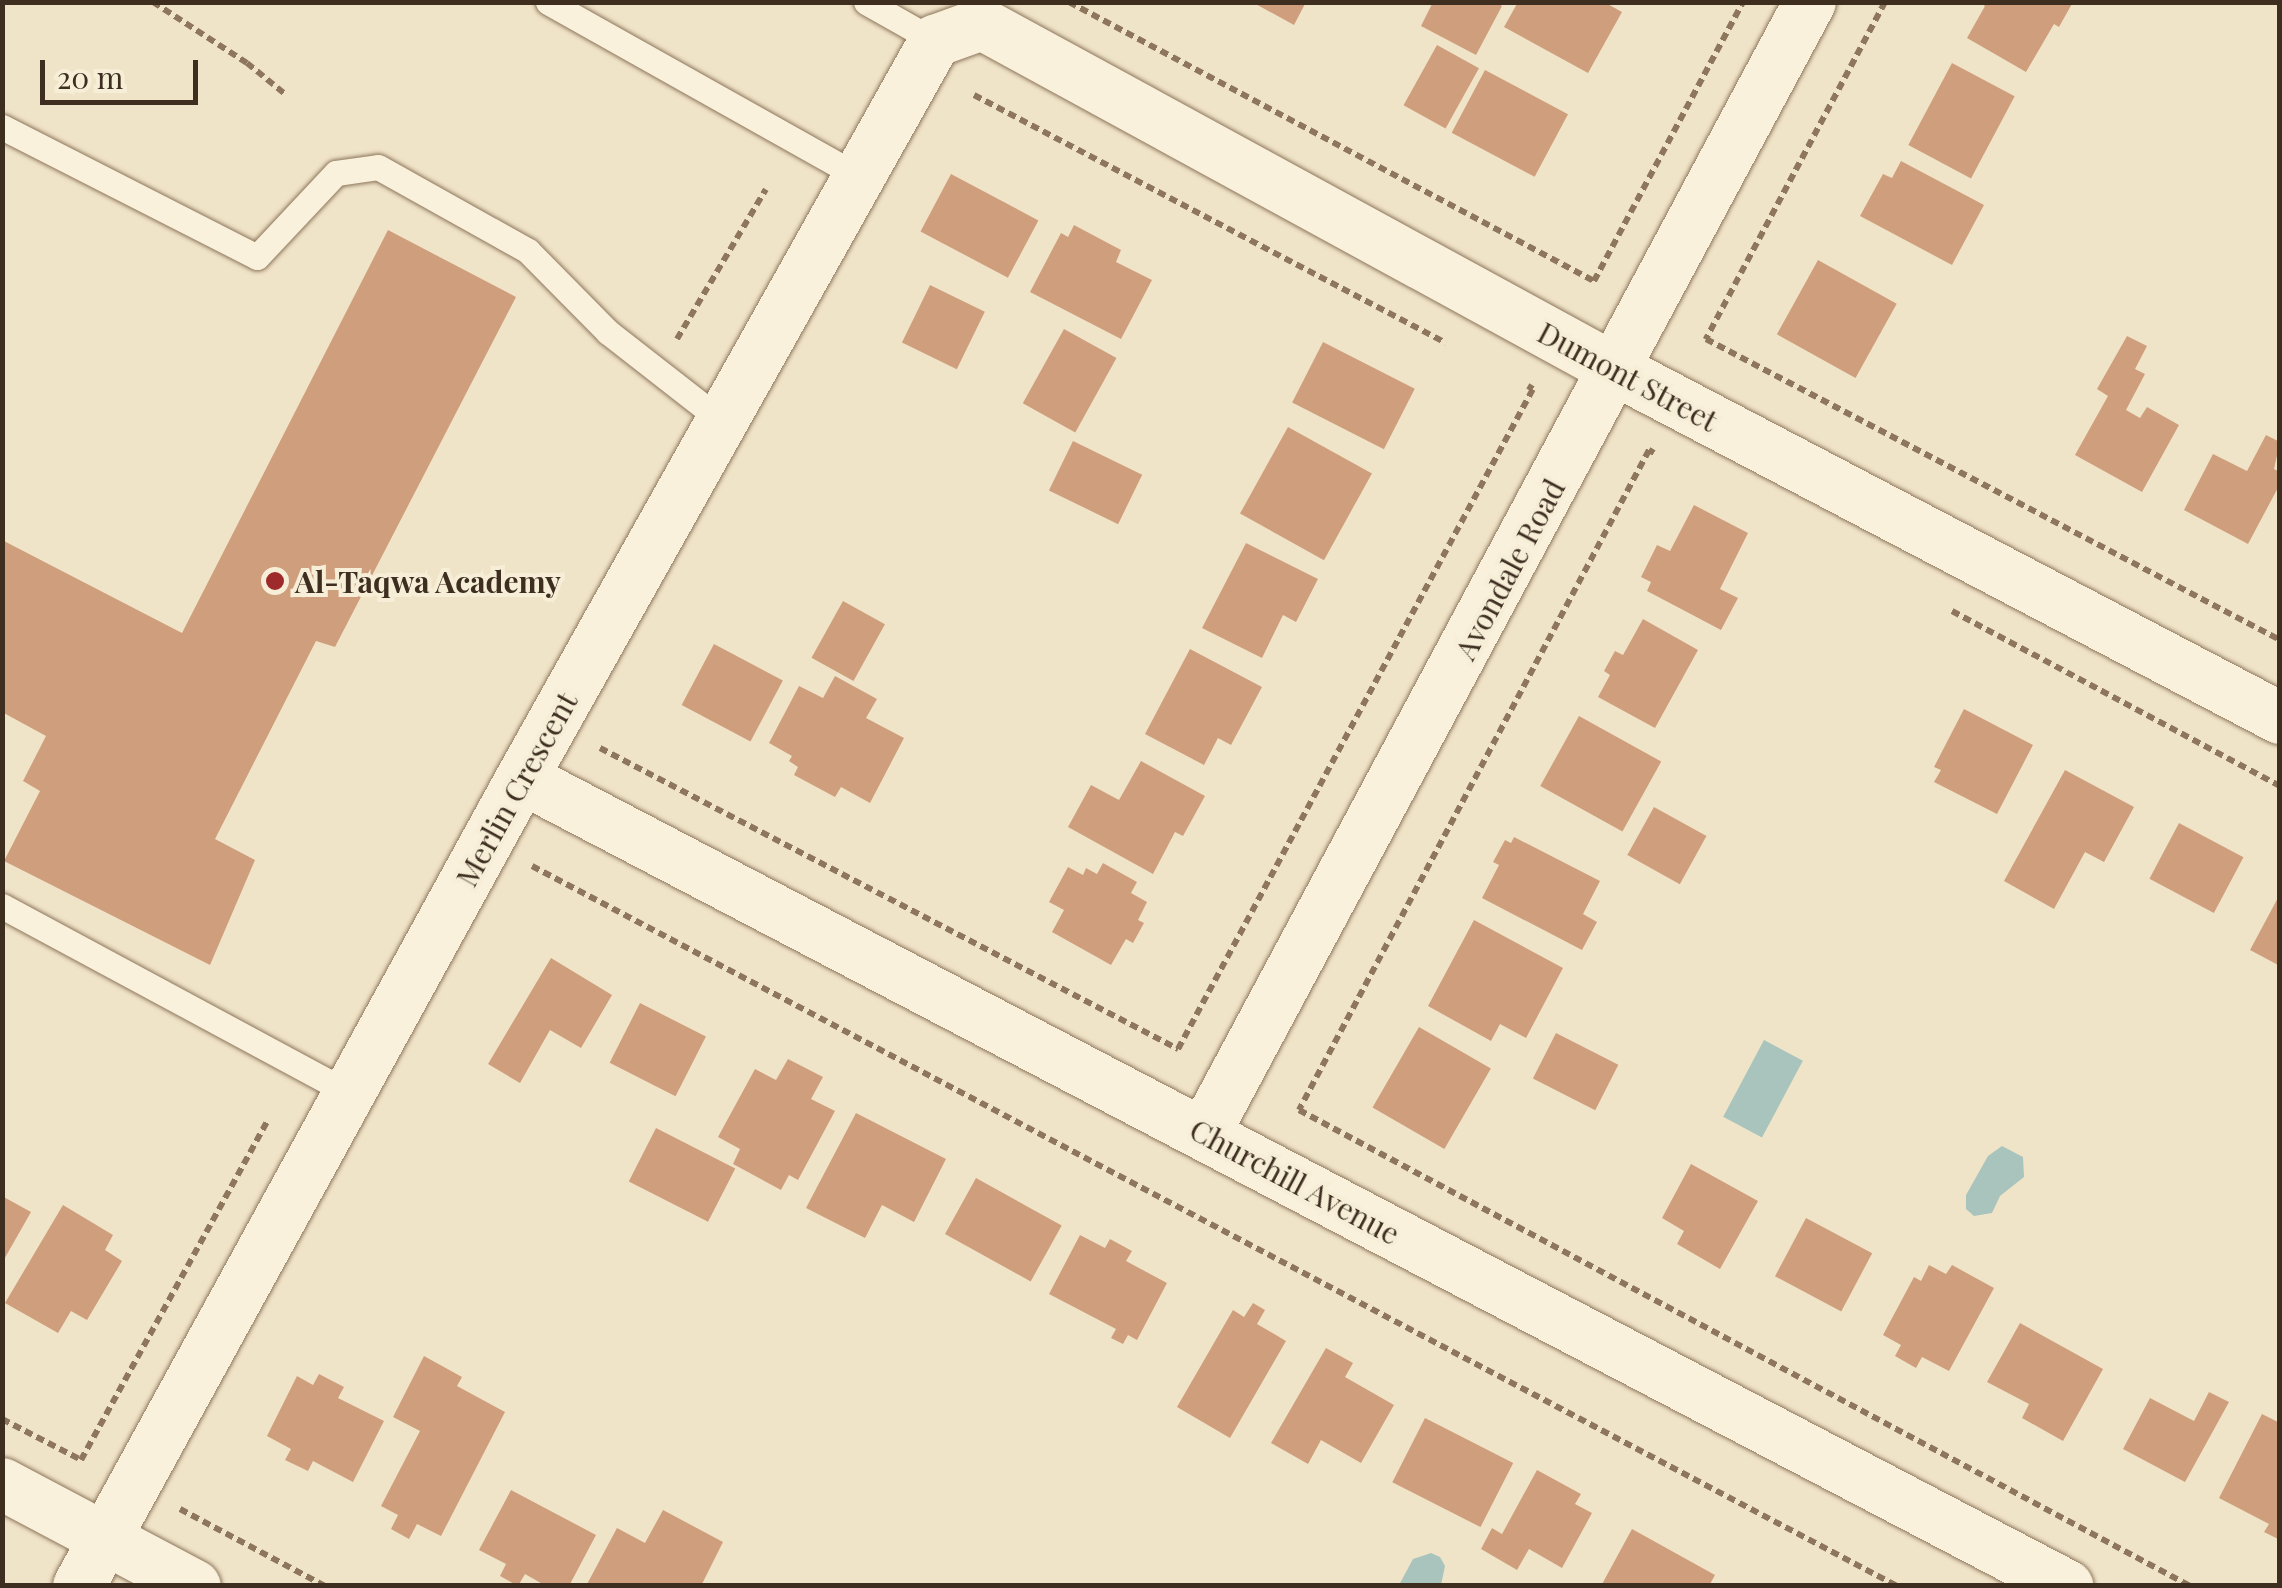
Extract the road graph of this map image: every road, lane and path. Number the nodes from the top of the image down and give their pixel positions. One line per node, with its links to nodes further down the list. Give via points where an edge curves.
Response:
1 (153, 2): 9 (path)
2 (548, 2): 12 (lane)
3 (866, 2): 8 (lane)
4 (1069, 2): 5 (path, via 1594,282)
5 (1742, 2)
6 (1810, 2): 16 (street, Avondale Road)
7 (1885, 2): 21 (path, via 1706,338)
8 (958, 32): 12 (street, Merlin Crescent); 16 (street, Dumont Street)
9 (285, 94)
10 (974, 96): 15 (path)
11 (2, 128): 18 (lane, via 257,257 336,173 378,168 528,251 608,332)
12 (858, 176): 18 (street, Merlin Crescent)
13 (766, 190): 14 (path)
14 (672, 347)
15 (1463, 352)
16 (1616, 370): 22 (street, Dumont Street); 30 (street, Avondale Road)
17 (1516, 380): 23 (path, via 1533,389 1178,1049)
18 (722, 421): 24 (street, Merlin Crescent)
19 (1666, 459): 40 (path, via 1649,450 1299,1110)
20 (1947, 608): 25 (path)
21 (2280, 640)
22 (2280, 718)
23 (596, 746)
24 (522, 778): 28 (street, Merlin Crescent); 30 (street, Churchill Avenue)
25 (2280, 786)
26 (526, 863): 38 (path)
27 (2, 906): 28 (lane)
28 (350, 1093): 34 (street, Merlin Crescent)
29 (268, 1120): 31 (path, via 81,1460)
30 (1204, 1134): 39 (street, Churchill Avenue)
31 (2, 1418)
32 (2, 1484): 34 (street)
33 (173, 1506): 37 (path)
34 (106, 1538): 35 (street, Merlin Crescent); 36 (street)
35 (79, 1586)
36 (195, 1586)
37 (325, 1586)
38 (1897, 1586)
39 (2066, 1586)
40 (2190, 1586)

